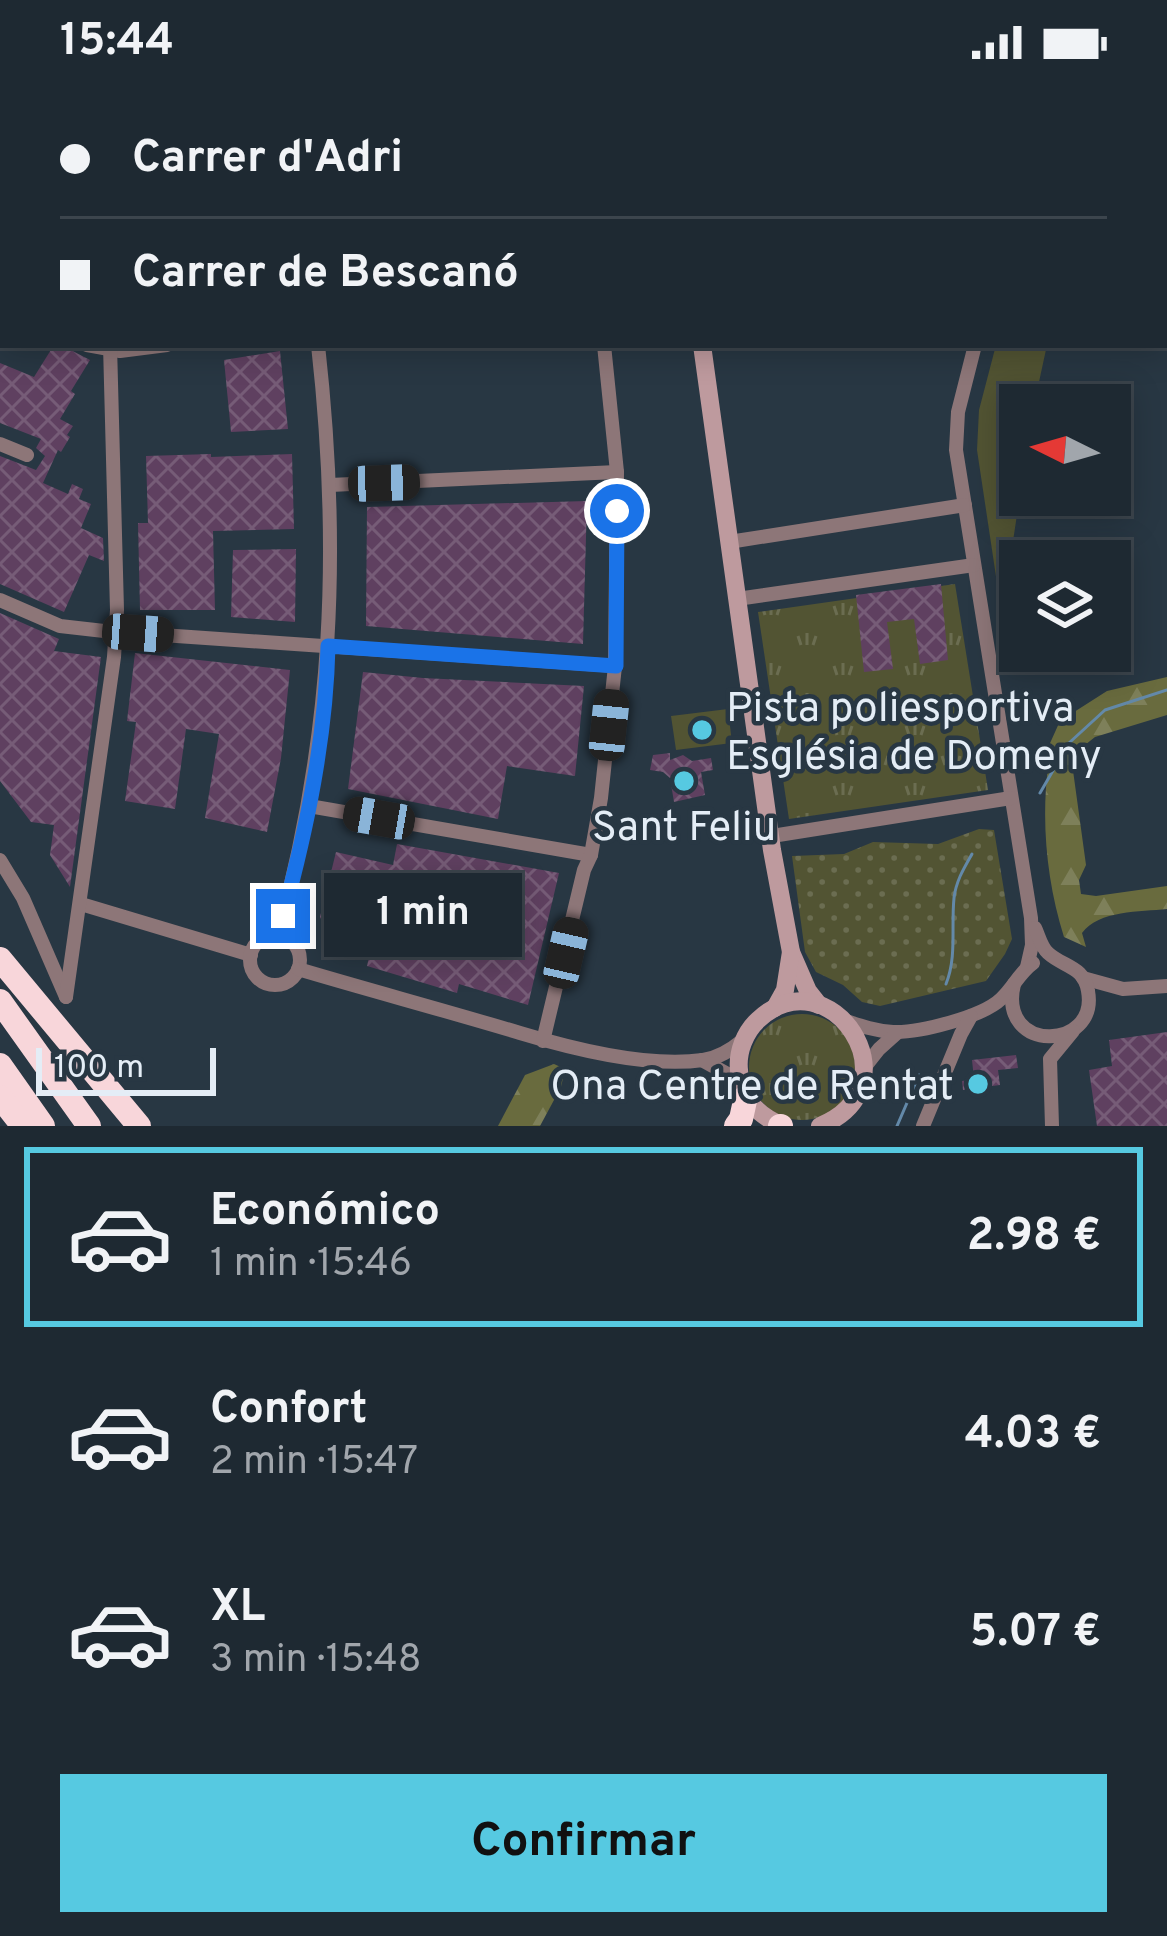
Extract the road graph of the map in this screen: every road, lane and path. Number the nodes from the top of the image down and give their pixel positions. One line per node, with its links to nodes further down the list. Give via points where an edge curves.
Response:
1 (110, 348): 17 (street)
2 (112, 348): 3 (street)
3 (144, 348)
4 (318, 348): 11 (street)
5 (604, 348): 10 (street)
6 (702, 348): 13 (main road)
7 (974, 348): 12 (street, via 956,437)
8 (0, 444): 9 (street)
9 (28, 455)
10 (617, 472): 11 (street); 19 (street)
11 (330, 485): 18 (street)
12 (964, 505): 13 (street); 14 (street)
13 (729, 542): 15 (main road)
14 (974, 566): 15 (street); 20 (street)
15 (737, 599): 22 (main road)
16 (0, 600): 17 (street, via 60,626)
17 (116, 631): 18 (street); 25 (street)
18 (328, 646): 19 (street); 21 (street)
19 (616, 666): 23 (street)
20 (1011, 798): 22 (street); 26 (street)
21 (309, 806): 23 (street); 27 (street)
22 (772, 836): 28 (main road)
23 (591, 855): 49 (street)
24 (0, 860): 25 (street, via 66,997)
25 (80, 904): 29 (street)
26 (1031, 918): 31 (street, via 1044,950); 32 (street)
27 (278, 935): 29 (street, via 258,942); 33 (street, via 296,947)
28 (791, 952): 39 (main road); 40 (main road)
29 (251, 955): 33 (street, via 253,971 272,985)
30 (0, 959): 60 (highway)
31 (1061, 961): 32 (street); 34 (street)
32 (1028, 967): 35 (street)
33 (298, 969): 49 (street)
34 (1083, 978): 37 (street); 41 (street)
35 (1014, 984): 42 (street); 43 (street)
36 (1167, 986): 37 (street)
37 (1123, 989): 41 (street)
38 (0, 1001): 59 (highway)
39 (819, 1005): 40 (main road); 44 (main road)
40 (775, 1008): 48 (main road)
41 (1087, 1010): 45 (street)
42 (976, 1015): 43 (street); 46 (street); 63 (street)
43 (1018, 1020): 47 (street)
44 (846, 1021): 46 (street); 53 (main road)
45 (1074, 1029): 47 (street); 50 (street)
46 (898, 1032): 53 (street)
47 (1033, 1034): 50 (street)
48 (744, 1039): 51 (street); 54 (main road)
49 (543, 1041): 51 (street)
50 (1051, 1059): 64 (street)
51 (702, 1060): 54 (street)
52 (0, 1065): 58 (highway)
53 (864, 1068): 56 (main road, via 854,1099)
54 (743, 1088): 61 (highway); 62 (main road)
55 (0, 1097): 57 (highway)
56 (827, 1124)
57 (23, 1126)
58 (43, 1126)
59 (88, 1126)
60 (139, 1126)
61 (736, 1126)
62 (781, 1126)
63 (923, 1126)
64 (1052, 1126)

